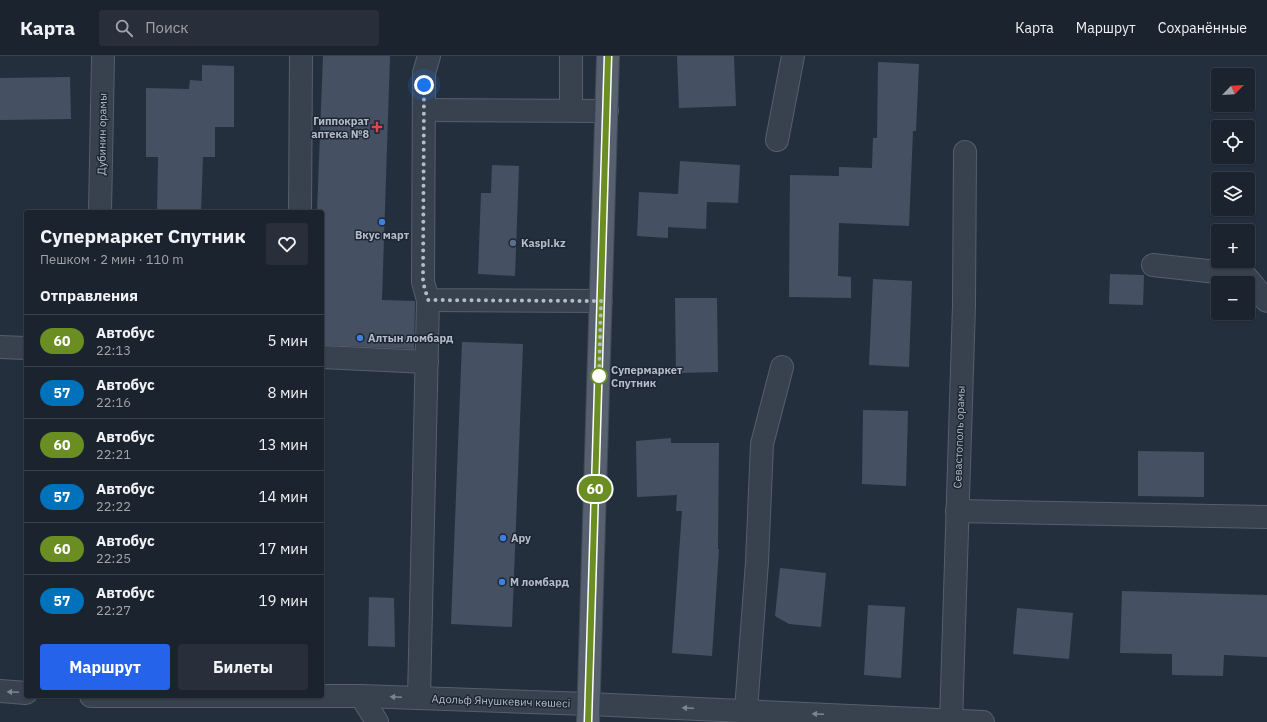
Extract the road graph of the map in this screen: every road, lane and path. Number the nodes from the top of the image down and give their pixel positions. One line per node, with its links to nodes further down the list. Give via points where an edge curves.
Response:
1 (103, 56): 12 (street, Дубинин орамы)
2 (429, 56): 7 (street, via 424,73)
3 (572, 56): 8 (street)
4 (608, 56): 9 (main road)
5 (793, 56): 10 (street)
6 (301, 58): 13 (street)
7 (424, 110): 8 (street); 15 (street, via 423,282)
8 (571, 110): 9 (street)
9 (607, 111): 16 (main road)
10 (777, 140)
11 (965, 152): 23 (street, Севастополь орамы, via 964,305)
12 (100, 210)
13 (300, 210)
14 (1152, 265): 17 (street, via 1244,275)
15 (428, 300): 16 (street); 21 (street)
16 (601, 301): 31 (main road)
17 (1267, 301)
18 (0, 347): 19 (street)
19 (24, 348)
20 (324, 357): 21 (street)
21 (427, 362): 29 (street)
22 (782, 367): 30 (street, via 762,444 757,562)
23 (957, 511): 24 (street); 34 (street, Севастополь орамы)
24 (1267, 517)
25 (0, 691): 26 (street, one-way to 25)
26 (24, 693)
27 (324, 696): 28 (street, Адольф Янушкевич көшесі)
28 (362, 696): 29 (street, Адольф Янушкевич көшесі, one-way to 28); 33 (street)
29 (419, 698): 31 (street, Адольф Янушкевич көшесі)
30 (746, 710): 32 (street, Адольф Янушкевич көшесі); 34 (street, Адольф Янушкевич көшесі, one-way to 30)
31 (588, 713): 32 (street, Адольф Янушкевич көшесі, one-way to 31)
32 (715, 716)
33 (377, 722)
34 (951, 722): 35 (street, Адольф Янушкевич көшесі)
35 (983, 722)

